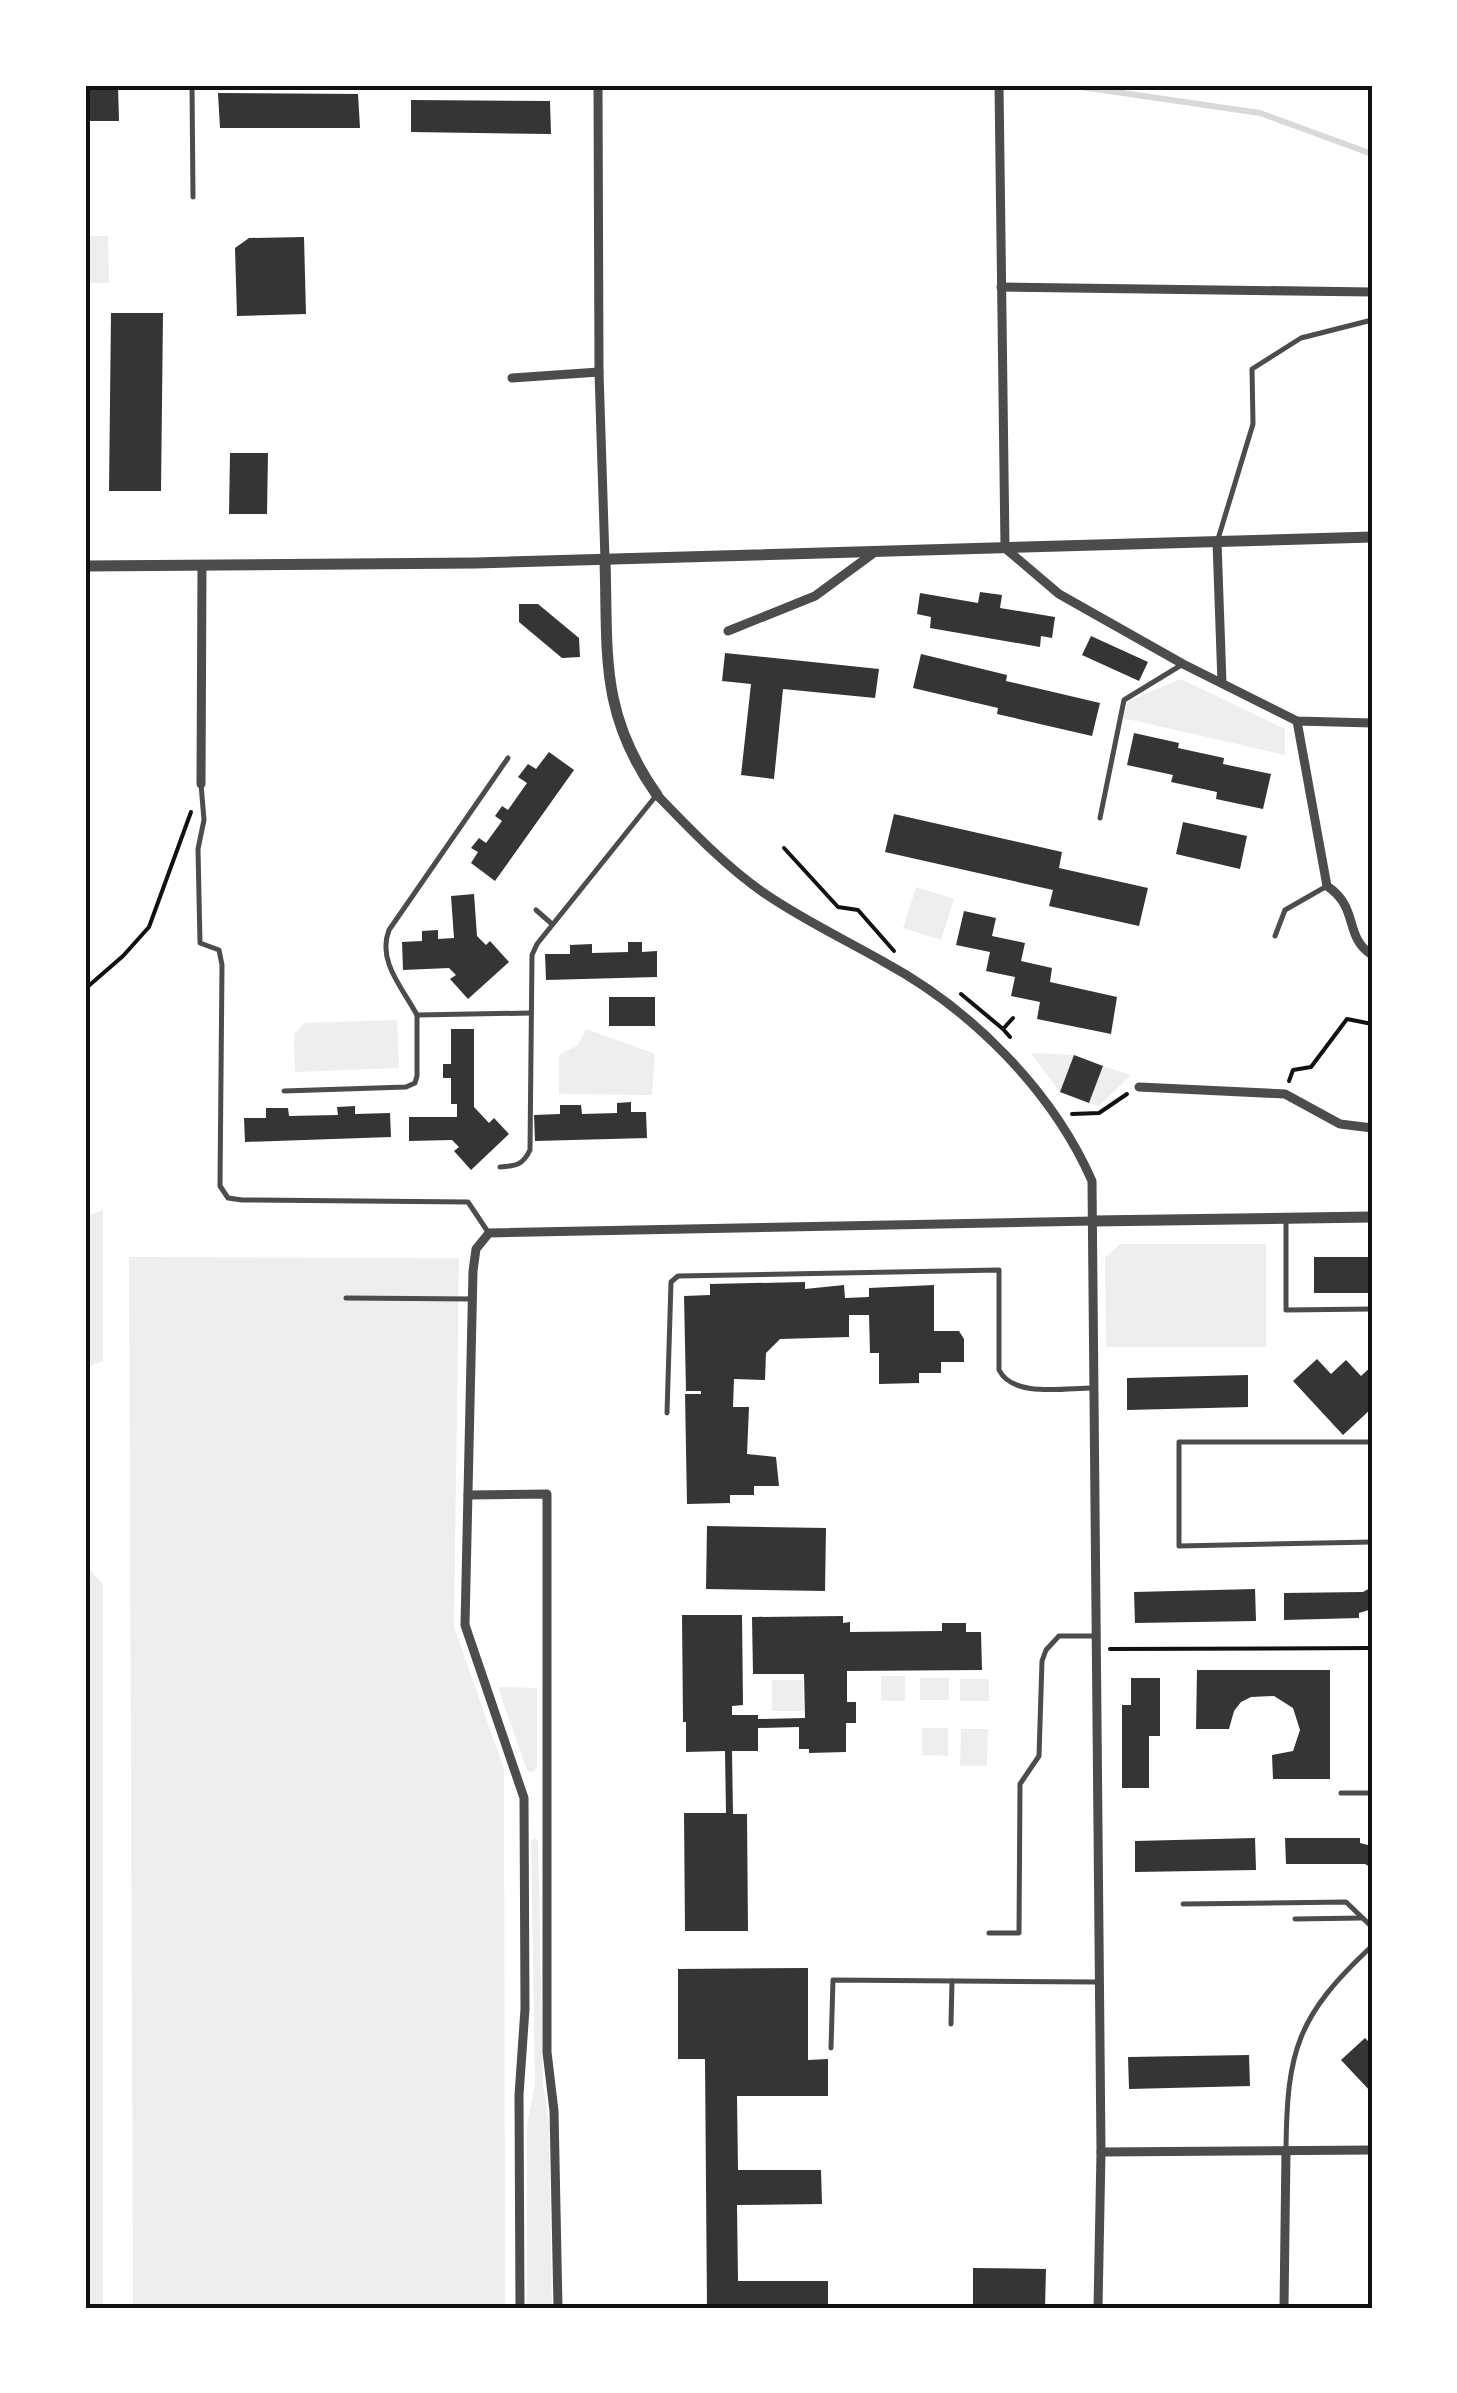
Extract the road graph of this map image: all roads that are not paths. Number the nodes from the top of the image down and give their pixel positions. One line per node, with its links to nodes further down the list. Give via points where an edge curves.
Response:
1 (192, 85): 4 (lane)
2 (598, 85): 8 (street)
3 (998, 85): 5 (street)
4 (193, 197)
5 (1001, 287): 6 (street); 12 (street)
6 (1372, 292)
7 (1372, 320): 11 (lane, via 1301,338 1252,368 1253,424)
8 (599, 372): 9 (street); 14 (street)
9 (512, 378)
10 (1372, 538): 11 (street)
11 (1217, 542): 12 (street); 19 (street)
12 (1005, 548): 13 (street); 18 (street, via 1059,594)
13 (876, 552): 14 (street); 17 (street, via 815,596)
14 (605, 560): 15 (street); 24 (street, via 609,688 630,751)
15 (202, 565): 16 (street); 23 (street)
16 (85, 566)
17 (728, 631)
18 (1182, 664): 19 (street); 25 (lane, via 1124,700)
19 (1222, 683): 20 (street)
20 (1297, 721): 21 (street); 26 (street)
21 (1372, 723)
22 (508, 758): 32 (lane, via 384,945)
23 (201, 784): 40 (lane, via 200,943 219,950 222,965 220,1186 228,1198 242,1200 468,1202)
24 (657, 795): 28 (lane); 39 (street, via 762,892 923,986 983,1034 1070,1138 1092,1181)
25 (1100, 818)
26 (1328, 886): 29 (lane, via 1286,910); 30 (street, via 1344,897 1360,947)
27 (536, 910): 28 (lane)
28 (552, 925): 31 (lane, via 532,955)
29 (1275, 936)
30 (1372, 955)
31 (531, 1013): 32 (lane); 36 (lane, via 530,1150 516,1166)
32 (417, 1014): 34 (lane, via 415,1082)
33 (1139, 1087): 35 (street, via 1285,1094 1340,1124)
34 (284, 1091)
35 (1372, 1128)
36 (500, 1167)
37 (1372, 1217): 38 (street)
38 (1286, 1218): 39 (street); 43 (lane, via 1286,1310)
39 (1092, 1221): 40 (street); 44 (street)
40 (490, 1233): 42 (street, via 476,1249)
41 (346, 1298): 42 (lane)
42 (473, 1299): 47 (street)
43 (1372, 1309)
44 (1094, 1388): 45 (lane, via 1018,1387 1002,1377 999,1270 678,1276 671,1282); 49 (street)
45 (667, 1414)
46 (1372, 1442): 48 (lane, via 1179,1442 1179,1546)
47 (468, 1494): 52 (street, via 465,1626); 53 (street, via 547,1494)
48 (1372, 1542)
49 (1096, 1636): 58 (lane, via 1059,1636 1042,1661 1039,1756 1020,1784 1019,1933); 61 (street)
50 (1341, 1793): 51 (lane)
51 (1372, 1793)
52 (524, 1798): 53 (street); 67 (street)
53 (547, 1798): 68 (street, via 547,2052)
54 (1183, 1904): 55 (lane, via 1346,1902)
55 (1362, 1918): 56 (lane); 57 (lane)
56 (1295, 1919)
57 (1372, 1927)
58 (989, 1933)
59 (1372, 1946): 64 (lane, via 1328,1990 1291,2059)
60 (952, 1981): 61 (lane); 62 (lane); 63 (lane, via 833,1980)
61 (1099, 1982): 66 (street)
62 (951, 2024)
63 (831, 2048)
64 (1286, 2150): 65 (street); 66 (street); 70 (street)
65 (1372, 2150)
66 (1101, 2152): 69 (street)
67 (520, 2308)
68 (558, 2308)
69 (1098, 2308)
70 (1284, 2308)

